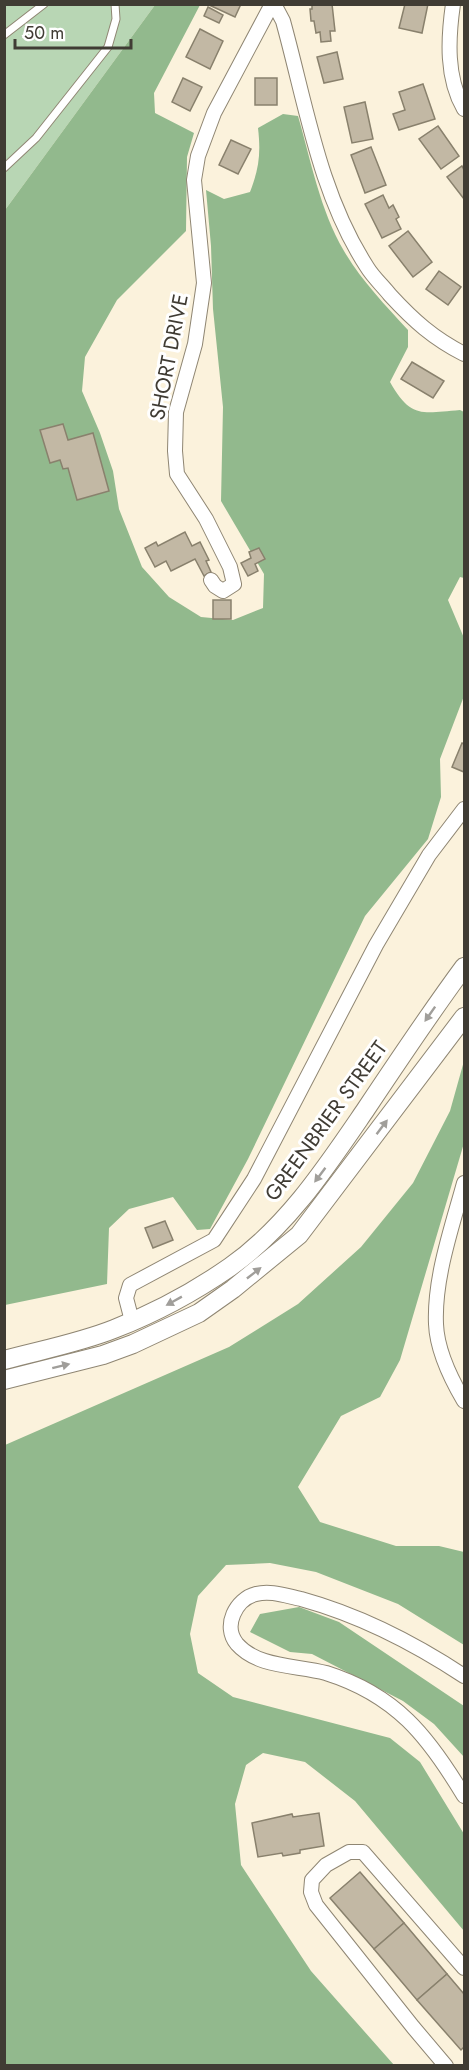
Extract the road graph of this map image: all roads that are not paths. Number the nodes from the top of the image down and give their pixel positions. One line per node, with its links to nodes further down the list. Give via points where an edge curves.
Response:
1 (44, 4): 5 (lane)
2 (115, 4): 7 (lane, via 117,19 108,47 36,138)
3 (273, 4): 8 (street, via 283,21 326,184 347,233 368,269 413,321 442,343); 9 (street, SHORT DRIVE, via 214,112 194,180 204,282 195,344 176,412 175,451 177,474 206,519 230,567 234,584 224,591)
4 (453, 4): 6 (street, via 449,60 458,98)
5 (4, 35)
6 (465, 109)
7 (4, 168)
8 (465, 354)
9 (211, 580)
10 (465, 808): 14 (street, via 429,855 376,945 254,1179 222,1230 214,1240 130,1285 126,1298)
11 (465, 967): 14 (main road, GREENBRIER STREET, one-way to 14, via 320,1176 288,1215 231,1266 164,1307)
12 (465, 1017): 16 (main road, one-way to 12, via 133,1344 199,1313 233,1289 299,1235)
13 (465, 1183): 17 (street, via 442,1267 436,1324 442,1354)
14 (132, 1321): 15 (main road, GREENBRIER STREET)
15 (4, 1360)
16 (4, 1380)
17 (465, 1401)
18 (465, 1676): 19 (street, via 373,1625 323,1605 275,1593 250,1595 234,1611 230,1624 230,1634 246,1652 351,1682 402,1714 425,1737)
19 (465, 1796)
20 (465, 1968): 21 (street, via 363,1852 349,1852 326,1865 312,1880 316,1905)
21 (446, 2066)

